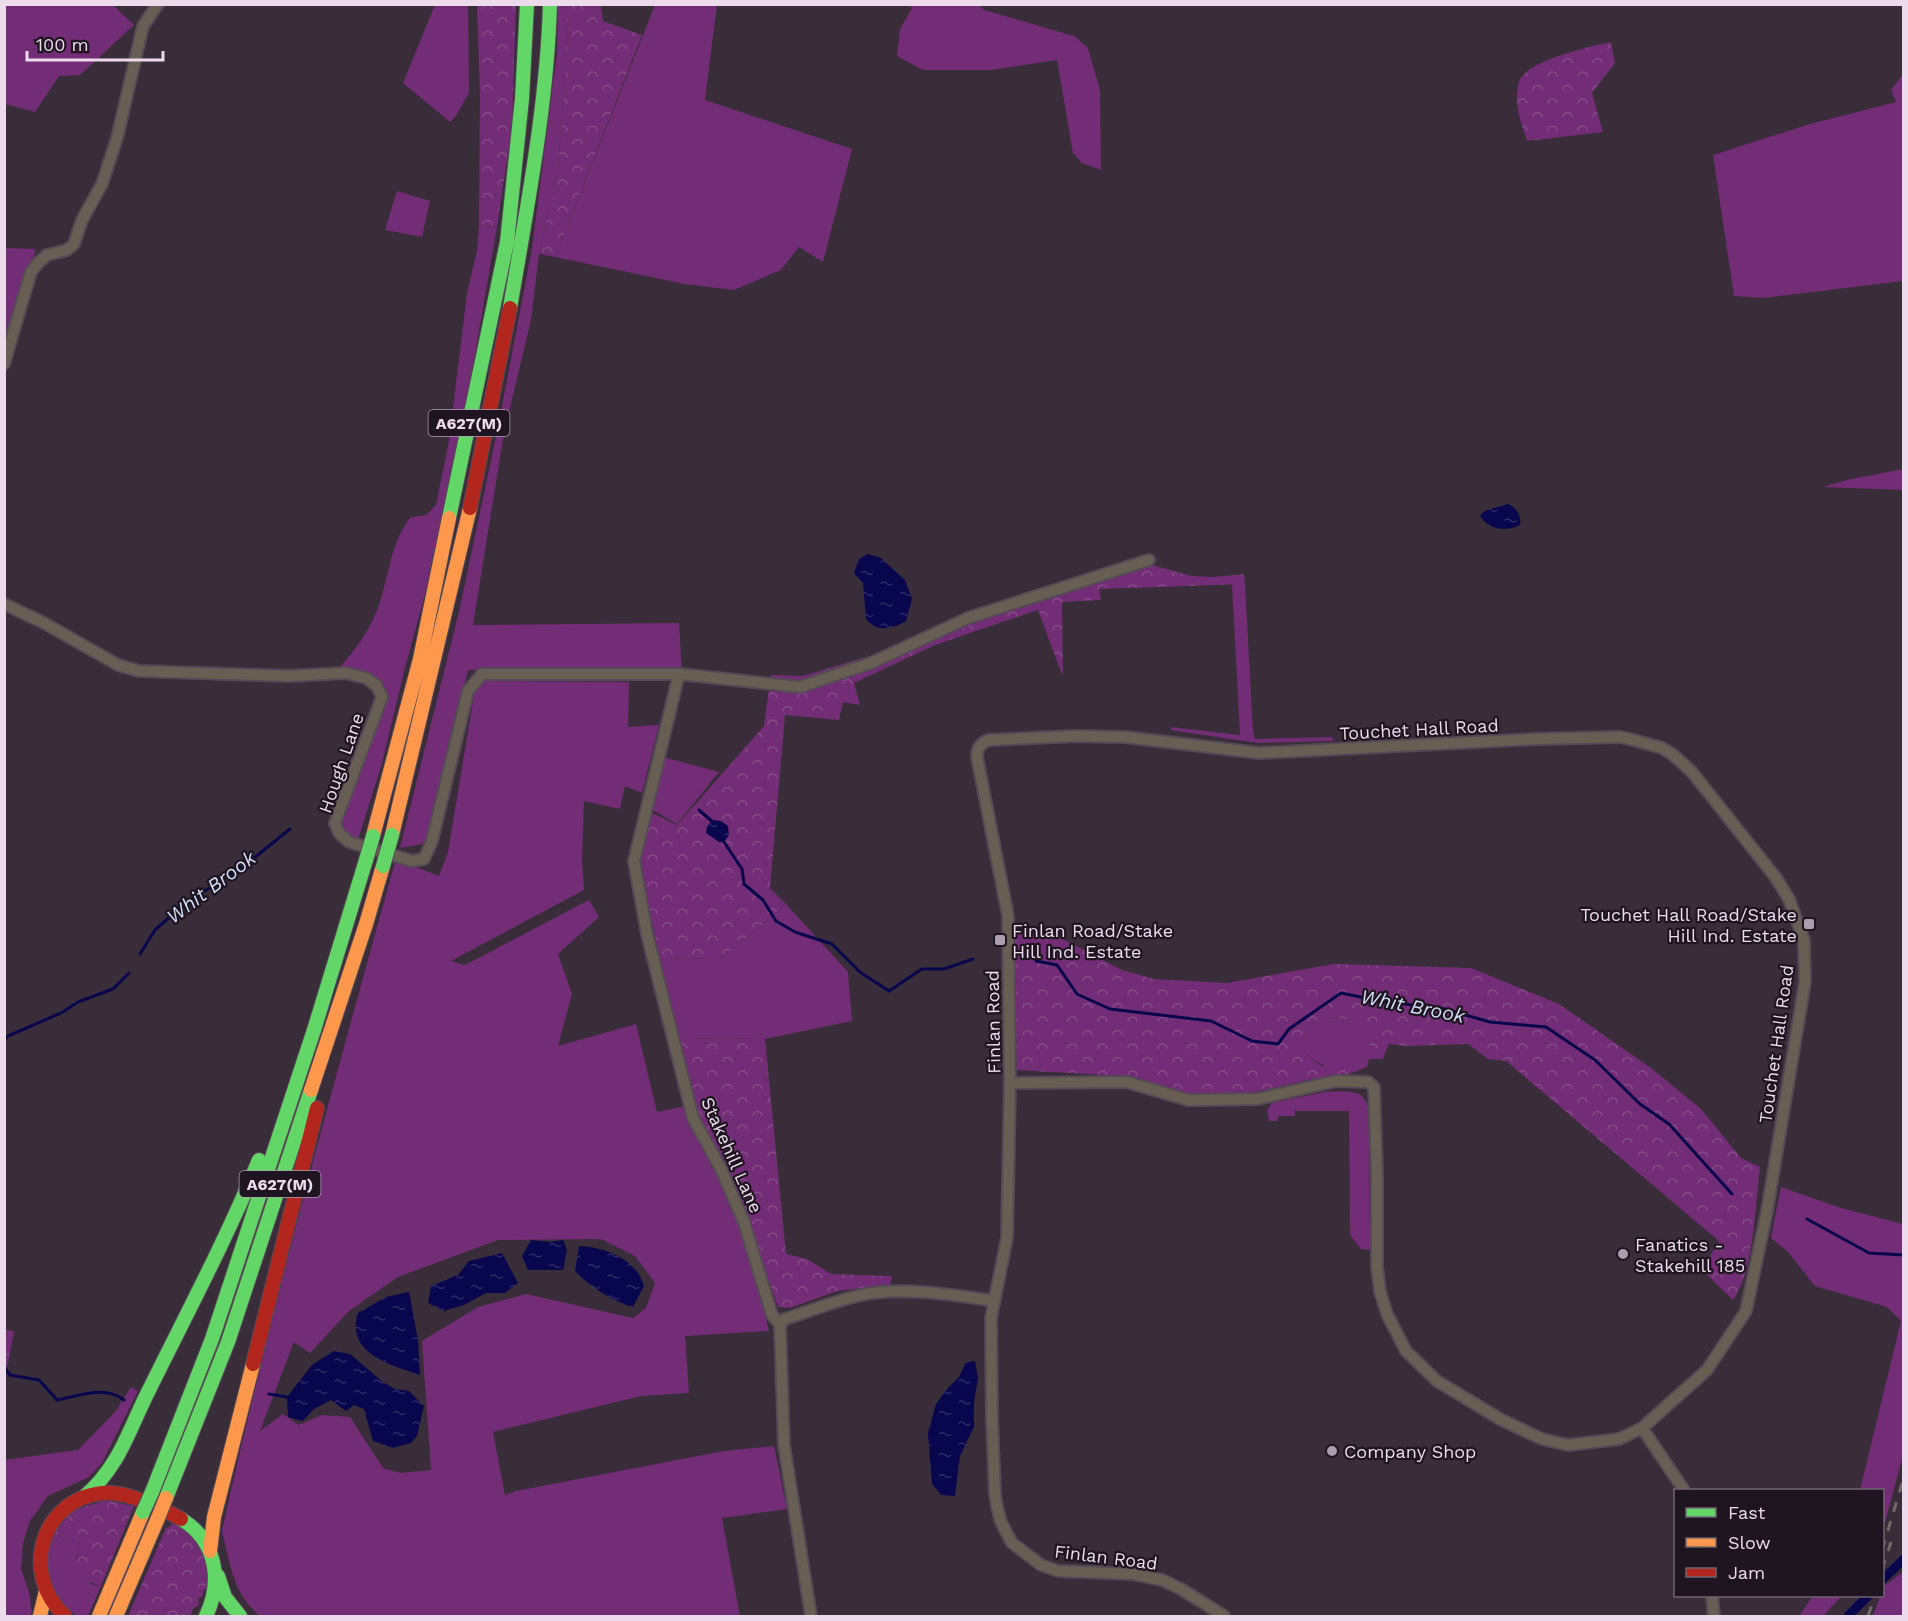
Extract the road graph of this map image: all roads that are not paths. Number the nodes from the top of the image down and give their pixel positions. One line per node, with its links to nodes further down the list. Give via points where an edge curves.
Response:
1 (158, 4): 4 (street, via 143,26 122,119 102,184 74,244 47,255 31,272)
2 (527, 4): 10 (highway, A627(M), bridge, via 507,242 420,659)
3 (549, 4): 9 (highway, A627(M), bridge, via 539,130 479,472 392,835)
4 (4, 364)
5 (1149, 560): 7 (street, via 968,618 872,663 800,687)
6 (4, 603): 7 (street, Hough Lane, via 118,665 139,671 289,676 345,673 366,678 377,686 382,697 335,823 349,842 412,861 424,859 432,841 468,691 482,674)
7 (679, 674): 13 (street, Stakehill Lane, via 634,861 647,934 693,1118 737,1204 772,1315)
8 (980, 745): 11 (street, Finlan Road, via 977,757 1008,916); 14 (street, Touchet Hall Road, via 989,740 1115,737 1259,753 1620,737 1662,748 1692,772 1789,899 1804,940 1805,982 1767,1211 1746,1311 1707,1370)
9 (366, 924): 17 (highway, A627(M), via 228,1460); 24 (highway, A627(M), bridge, via 228,1342)
10 (338, 955): 16 (highway, A627(M), via 235,1219 203,1288 112,1467); 23 (highway, A627(M), bridge, via 212,1339)
11 (1010, 1083): 12 (street, Finlan Road, via 1007,1238); 14 (street, Touchet Hall Road, via 1127,1082 1188,1100 1258,1100 1336,1081 1368,1082 1374,1087 1380,1291 1406,1351 1437,1381 1542,1439 1568,1445 1619,1439)
12 (994, 1301): 13 (street, via 879,1292 785,1319); 28 (street, Finlan Road, via 991,1318 995,1494 1001,1522 1012,1543 1030,1558 1058,1570 1133,1574 1162,1580)
13 (780, 1324): 27 (street, Stakehill Lane, via 784,1445)
14 (1642, 1428): 15 (street)
15 (1683, 1489)
16 (84, 1497): 17 (highway, A627(M), via 118,1494 170,1513 201,1535); 19 (highway, A627(M), via 61,1511 45,1533 39,1558)
17 (210, 1551): 18 (highway, A627(M))
18 (215, 1566): 25 (highway, A627(M), via 215,1595); 26 (highway, A627(M), via 225,1597)
19 (46, 1591): 21 (highway, A627(M)); 22 (highway, A627(M))
20 (1712, 1597): 29 (street)
21 (40, 1617)
22 (65, 1617)
23 (99, 1617)
24 (116, 1617)
25 (206, 1617)
26 (240, 1617)
27 (811, 1617)
28 (1224, 1617)
29 (1714, 1617)

